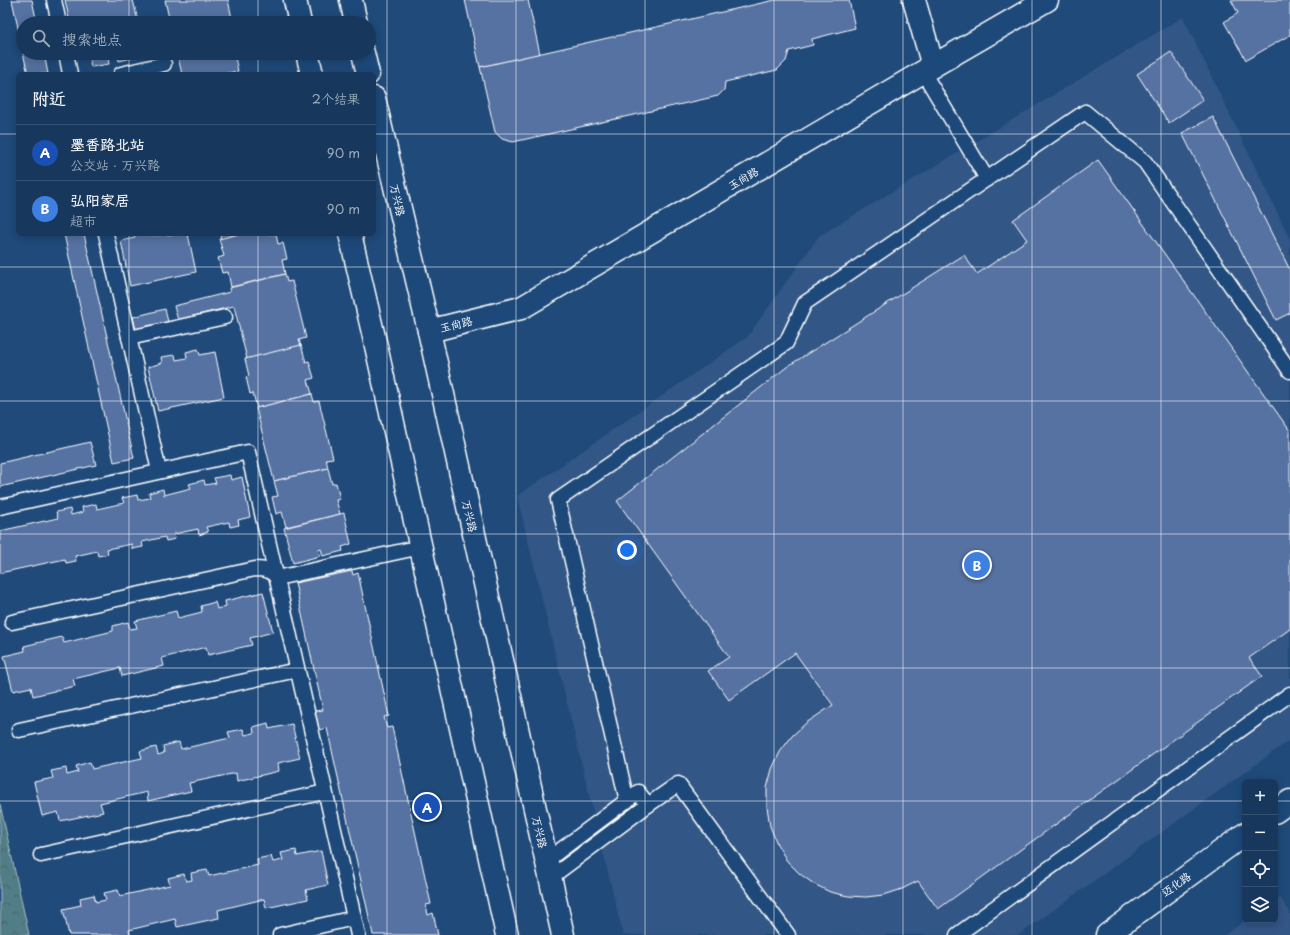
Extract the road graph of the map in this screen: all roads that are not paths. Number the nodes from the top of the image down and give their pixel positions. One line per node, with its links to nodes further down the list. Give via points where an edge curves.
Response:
1 (54, 0): 6 (lane)
2 (295, 0): 7 (main road)
3 (351, 0): 8 (main road)
4 (914, 0): 13 (main road)
5 (1047, 0): 13 (main road, 玉尚路)
6 (57, 16)
7 (298, 16)
8 (354, 16)
9 (67, 60): 14 (lane)
10 (309, 60): 16 (main road)
11 (365, 60): 17 (main road)
12 (164, 64): 15 (lane)
13 (928, 69): 19 (lane); 23 (main road, 玉尚路, via 521,308)
14 (70, 72)
15 (130, 72)
16 (312, 72)
17 (368, 72)
18 (376, 106): 23 (main road, 万兴路)
19 (987, 179): 25 (lane, via 1085,112 1145,162); 35 (lane, via 805,303 786,344 558,500)
20 (106, 236): 24 (lane)
21 (350, 236): 28 (main road)
22 (225, 317): 24 (lane)
23 (429, 331): 41 (main road, 万兴路)
24 (129, 338): 26 (lane)
25 (1290, 371)
26 (159, 471): 27 (lane); 29 (lane, via 248,452)
27 (0, 506)
28 (421, 547): 29 (lane); 45 (main road)
29 (276, 578): 30 (lane, via 268,571 255,569); 31 (lane)
30 (12, 622)
31 (297, 670): 33 (lane); 34 (lane)
32 (1290, 694): 48 (lane)
33 (19, 730)
34 (325, 792): 40 (lane); 42 (lane)
35 (628, 801): 37 (lane, via 638,792); 41 (lane)
36 (1290, 801): 38 (main road)
37 (648, 805): 41 (lane); 47 (lane, via 678,784)
38 (1278, 810)
39 (1242, 836): 49 (main road, 迈化路)
40 (41, 855)
41 (548, 870): 46 (main road, 万兴路)
42 (354, 918): 43 (lane); 44 (lane)
43 (280, 935)
44 (358, 935)
45 (507, 935)
46 (563, 935)
47 (788, 935)
48 (957, 935)
49 (1107, 935)

